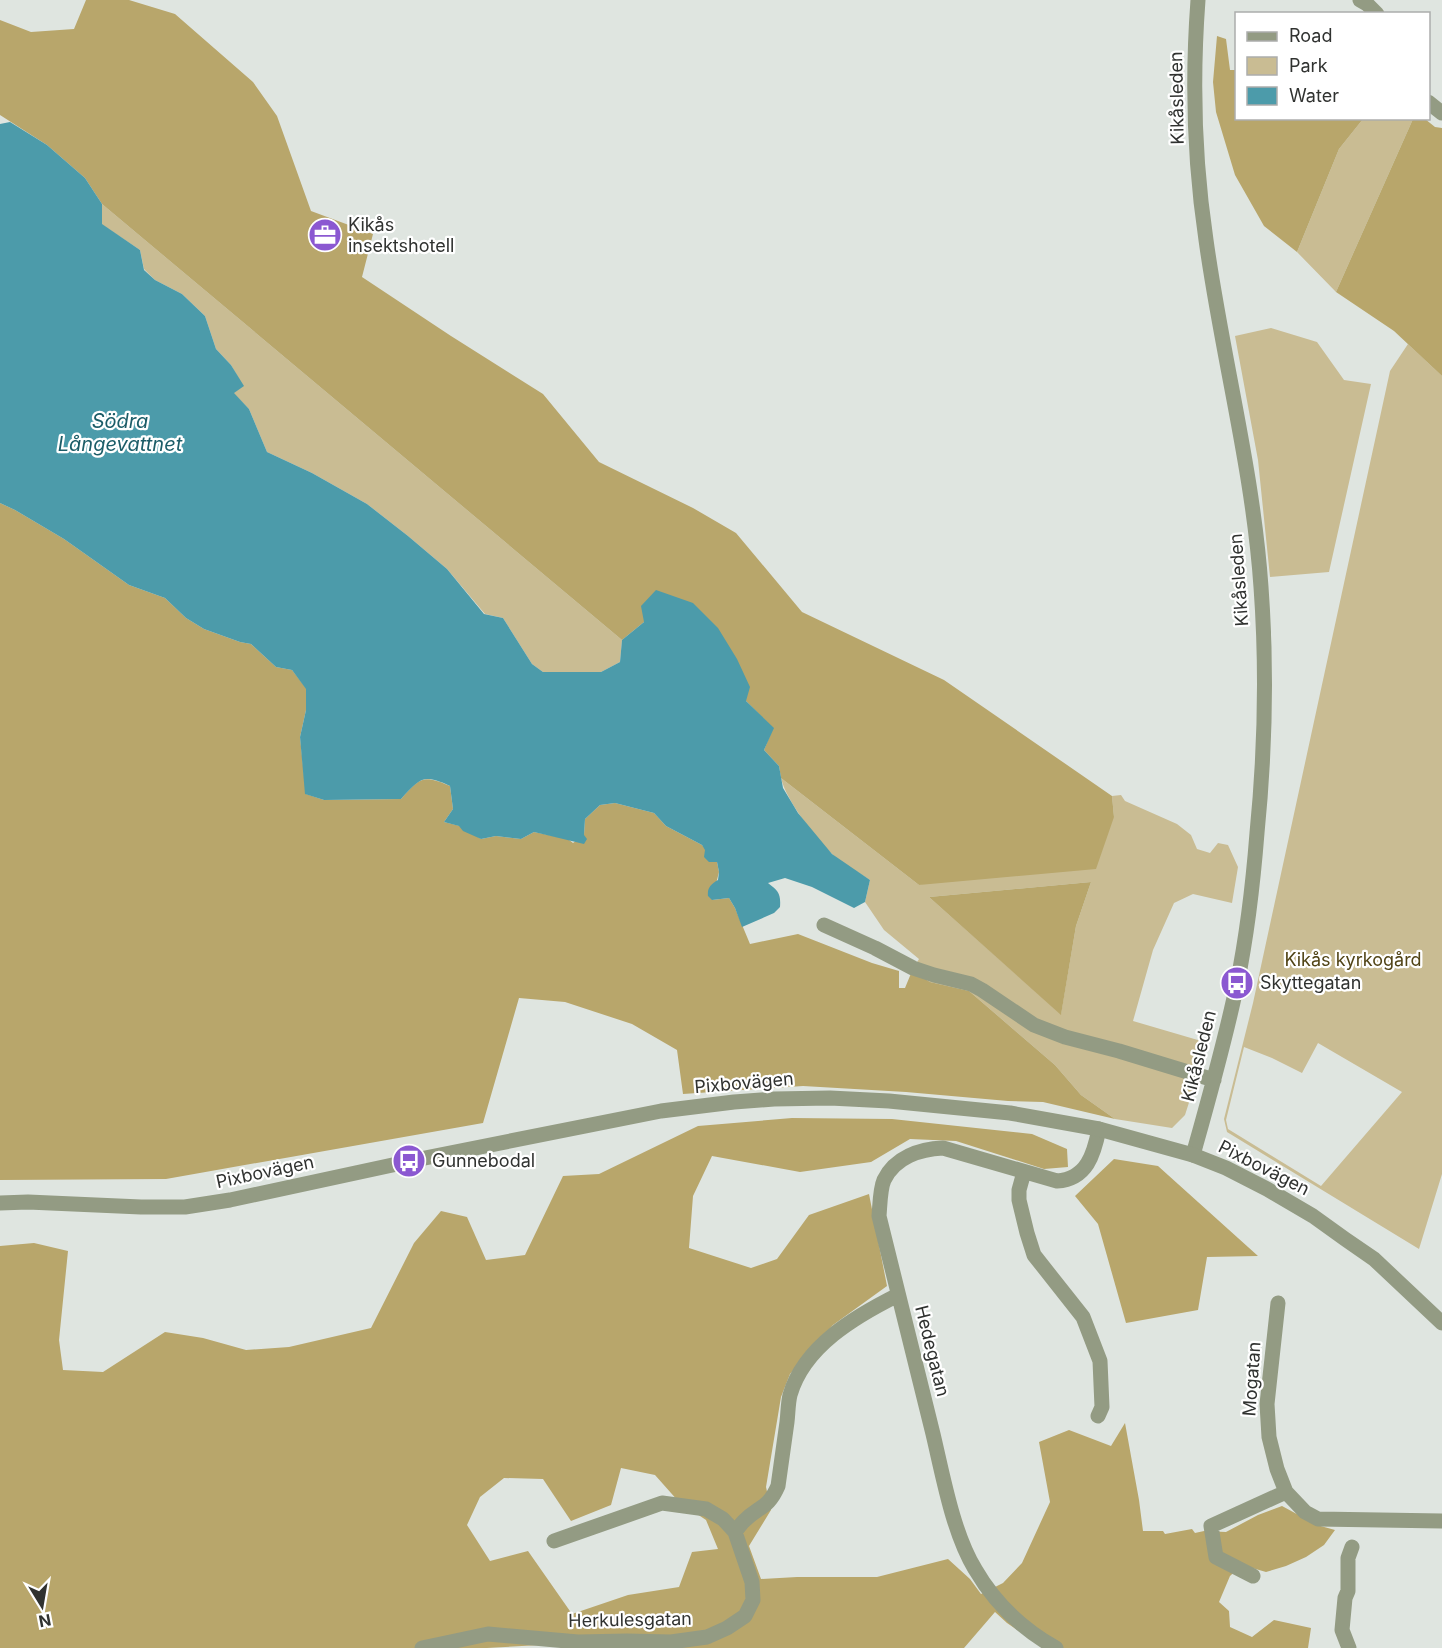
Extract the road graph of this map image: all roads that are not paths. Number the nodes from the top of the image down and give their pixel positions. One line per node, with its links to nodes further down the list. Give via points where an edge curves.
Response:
1 (1198, 0): 7 (street, Kikåsleden, via 1198,177 1255,532 1264,693 1255,863 1237,983)
2 (1360, 0): 3 (street)
3 (1375, 12)
4 (1430, 104): 5 (street)
5 (1442, 113)
6 (824, 925): 7 (street, via 913,968 971,984 1044,1029)
7 (1214, 1080): 9 (street, Kikåsleden)
8 (1099, 1130): 9 (street, Pixbovägen); 10 (street, Hedegatan, via 1093,1156 1077,1176 1057,1181); 11 (street, Pixbovägen, via 1010,1113 889,1101 774,1099 661,1111 185,1207)
9 (1193, 1155): 14 (street, Pixbovägen, via 1226,1168 1313,1216 1374,1259)
10 (1024, 1172): 12 (street, Hedegatan, via 943,1148 916,1152 898,1162 883,1180 879,1216); 15 (street, via 1019,1200 1034,1255 1083,1317 1100,1361 1102,1407)
11 (0, 1203)
12 (898, 1294): 18 (street, via 842,1328 812,1355 801,1371 790,1395 774,1496); 23 (street, Hedegatan, via 963,1546 991,1593 1016,1620)
13 (1278, 1303): 16 (street, Mogatan, via 1267,1414 1269,1437)
14 (1442, 1323)
15 (1098, 1416)
16 (1286, 1492): 17 (street, Mogatan, via 1305,1512 1318,1519); 21 (street, via 1211,1526 1216,1557)
17 (1442, 1521)
18 (735, 1532): 19 (street, via 706,1509 662,1503); 22 (street, Herkulesgatan, via 752,1582 753,1600 745,1616 707,1637 671,1642 578,1642 488,1634)
19 (554, 1541)
20 (1352, 1547): 24 (street, via 1342,1630)
21 (1253, 1576)
22 (423, 1648)
23 (1056, 1648)
24 (1349, 1648)

